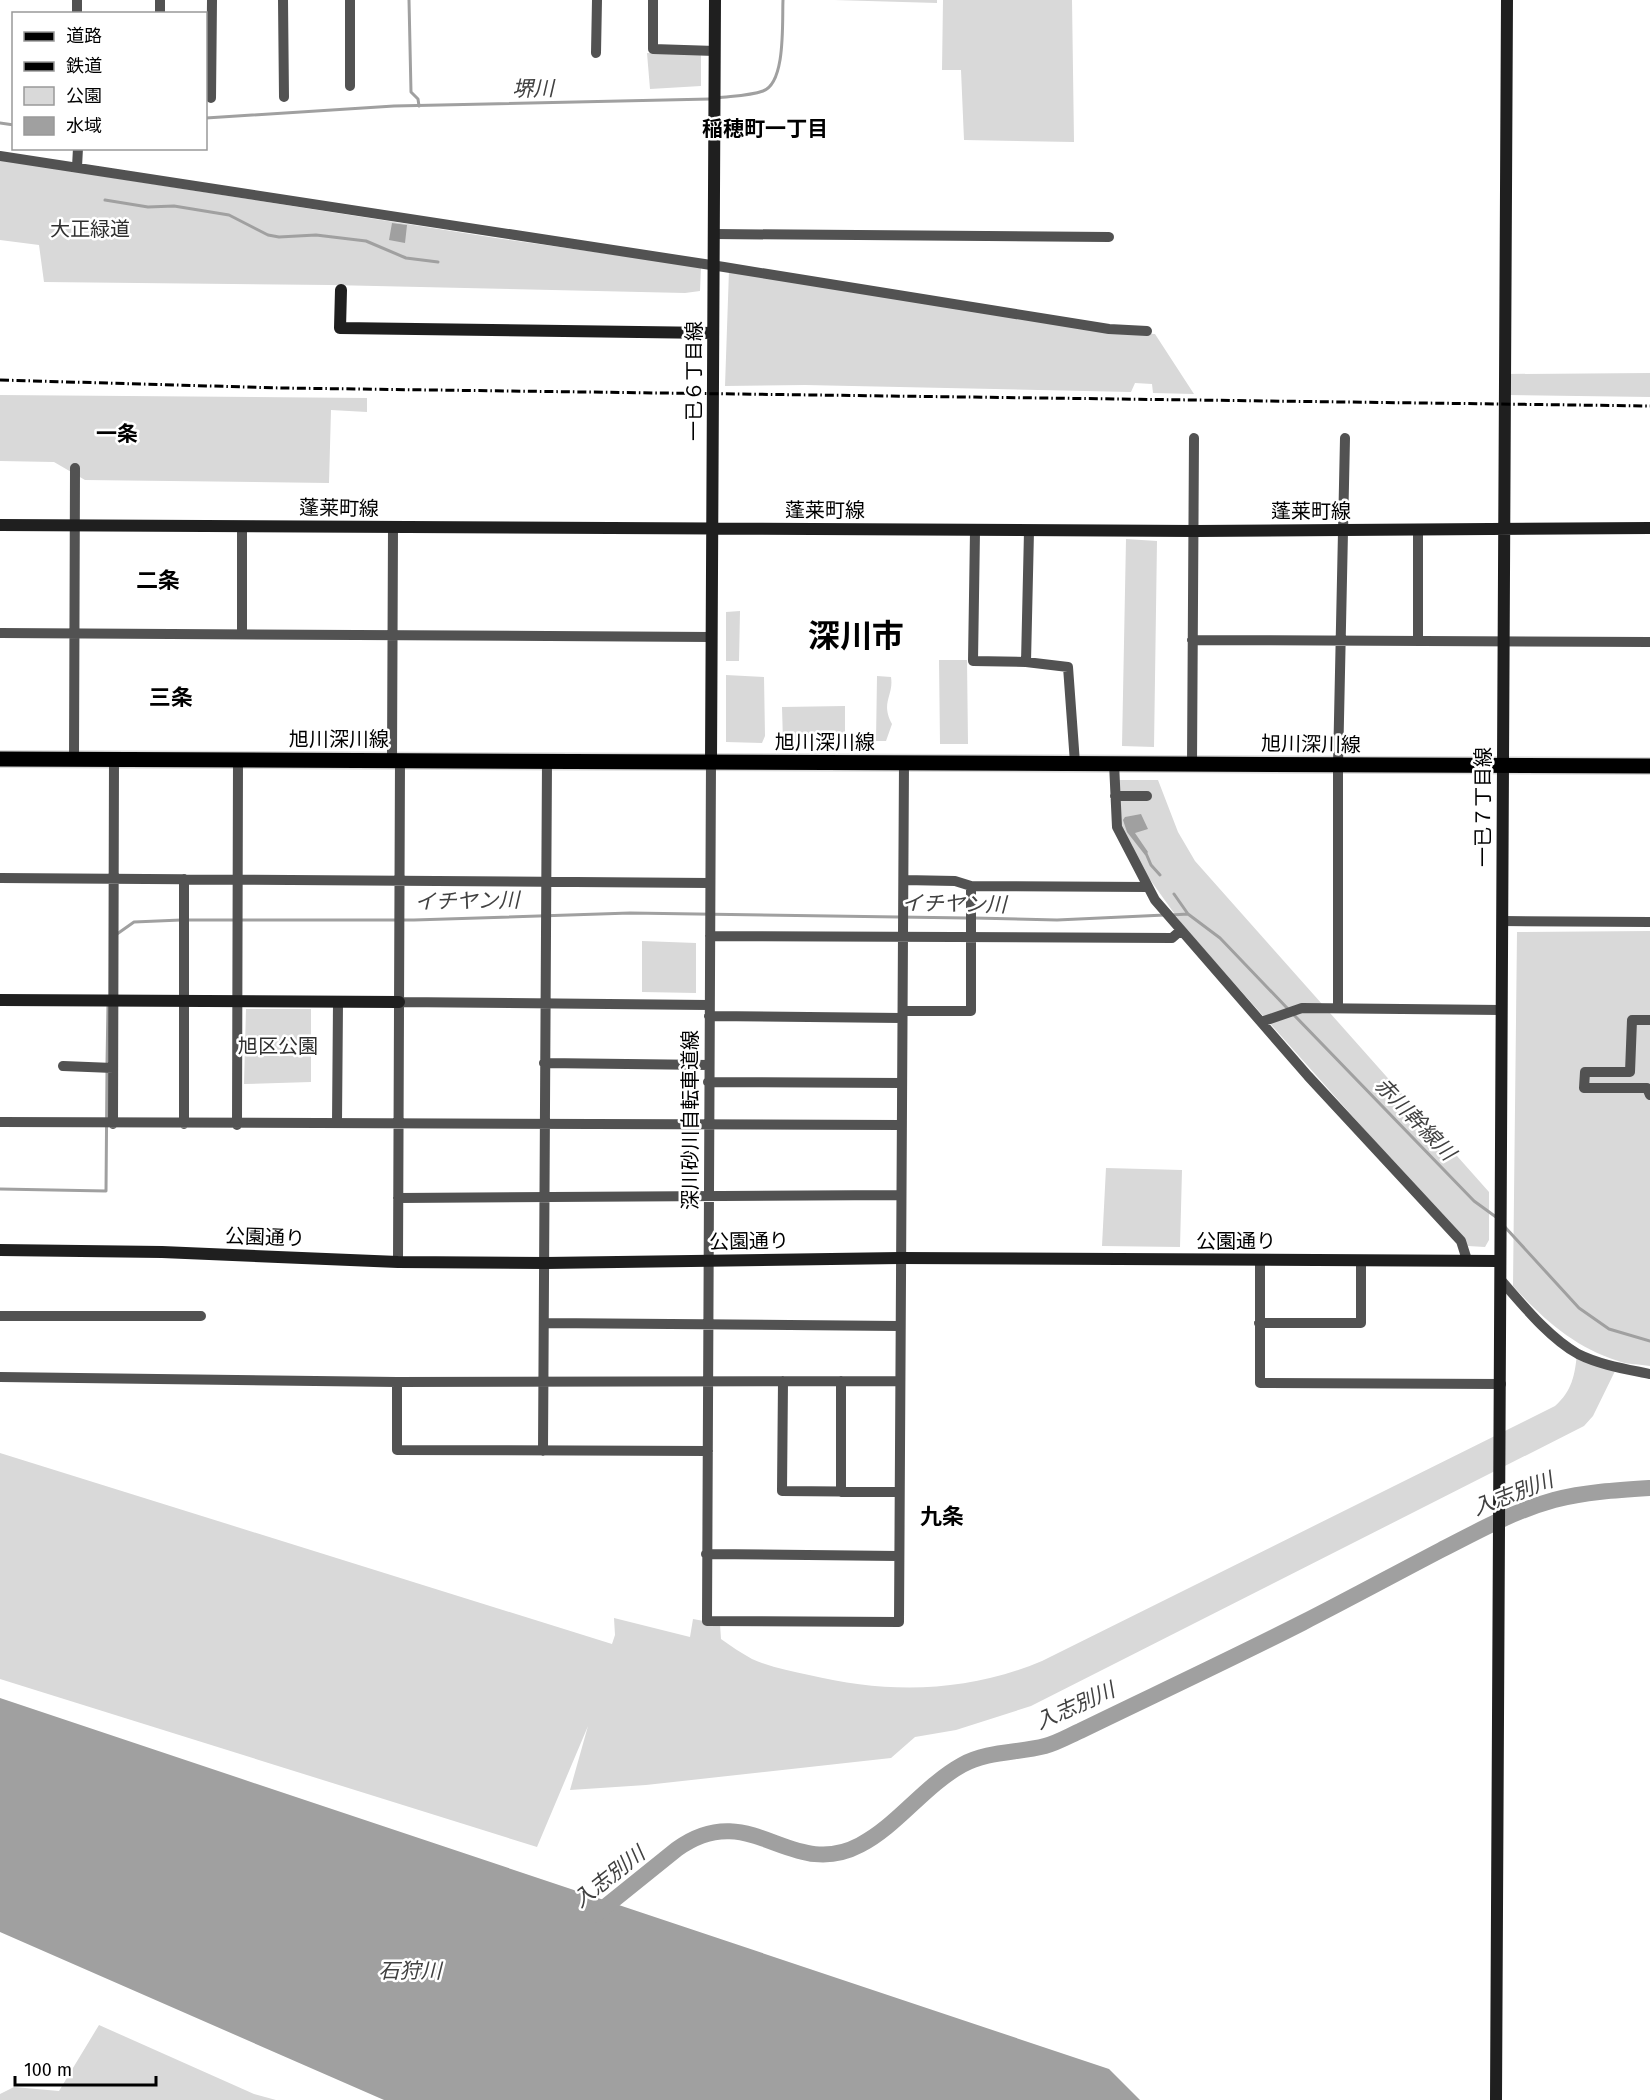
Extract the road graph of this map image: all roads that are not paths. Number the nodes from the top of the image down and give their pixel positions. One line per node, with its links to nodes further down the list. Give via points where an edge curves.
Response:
1 (212, 0): 12 (street)
2 (284, 0): 11 (street)
3 (350, 0): 10 (street)
4 (597, 0): 9 (street)
5 (653, 0): 8 (street, via 653,49)
6 (715, 0): 8 (street, 一已６丁目線)
7 (1508, 0): 29 (street, 一已７丁目線)
8 (715, 51): 16 (street, 一已６丁目線)
9 (596, 53)
10 (350, 86)
11 (284, 97)
12 (211, 98)
13 (78, 150): 15 (street)
14 (0, 156): 15 (street)
15 (77, 167): 18 (street)
16 (714, 234): 17 (street); 18 (street, 一已６丁目線)
17 (1109, 237)
18 (715, 266): 20 (street, via 1109,329); 21 (street, 一已６丁目線)
19 (341, 290): 21 (street, via 340,328)
20 (1147, 331)
21 (713, 333): 31 (street, 一已６丁目線)
22 (1194, 438): 35 (street)
23 (1345, 438): 36 (street)
24 (75, 468): 26 (street)
25 (0, 525): 26 (street, 蓬莱町線)
26 (75, 526): 27 (street, 蓬莱町線); 38 (street)
27 (242, 527): 28 (street, 蓬莱町線); 39 (street)
28 (393, 528): 31 (street, 蓬莱町線); 40 (street)
29 (1505, 528): 30 (street, 蓬莱町線); 32 (street, 蓬莱町線); 45 (street, 一已７丁目線)
30 (1650, 528)
31 (712, 529): 33 (street, 蓬莱町線); 41 (street, 一已６丁目線)
32 (1418, 529): 36 (street, 蓬莱町線); 44 (street)
33 (975, 531): 34 (street, 蓬莱町線); 47 (street, via 973,661)
34 (1029, 531): 35 (street, 蓬莱町線); 47 (street)
35 (1195, 531): 36 (street, 蓬莱町線); 42 (street)
36 (1341, 531): 43 (street)
37 (0, 633): 38 (street)
38 (74, 634): 39 (street); 50 (street)
39 (242, 634): 40 (street)
40 (393, 635): 41 (street); 52 (street)
41 (711, 637): 54 (street, 一已６丁目線)
42 (1192, 640): 43 (street); 58 (street)
43 (1340, 641): 44 (street); 59 (street)
44 (1418, 641): 45 (street)
45 (1504, 642): 46 (street); 60 (street, 一已７丁目線)
46 (1650, 642)
47 (1026, 662): 56 (street, via 1068,668)
48 (0, 759): 50 (main road, 旭川深川線)
49 (114, 759): 50 (main road, 旭川深川線); 51 (main road, 旭川深川線); 65 (street)
50 (74, 760)
51 (238, 760): 52 (main road, 旭川深川線); 68 (street)
52 (396, 760): 53 (main road, 旭川深川線); 69 (street)
53 (547, 761): 54 (main road, 旭川深川線); 70 (street)
54 (711, 762): 55 (main road, 旭川深川線); 71 (street, 深川砂川自転車道線)
55 (904, 763): 56 (main road, 旭川深川線); 67 (street)
56 (1075, 763): 57 (main road, 旭川深川線)
57 (1114, 763): 58 (main road, 旭川深川線); 62 (street)
58 (1192, 764): 59 (main road, 旭川深川線)
59 (1338, 766): 60 (main road, 旭川深川線); 87 (street)
60 (1503, 766): 61 (main road, 旭川深川線); 74 (street, 一已７丁目線)
61 (1650, 766)
62 (1115, 796): 63 (street); 73 (street, via 1117,827)
63 (1147, 796)
64 (0, 878): 65 (street)
65 (114, 879): 66 (street); 81 (street)
66 (184, 879): 68 (street); 82 (street)
67 (904, 880): 72 (street, via 955,881); 79 (street)
68 (238, 881): 69 (street); 83 (street)
69 (400, 881): 70 (street); 84 (street)
70 (546, 882): 71 (street); 85 (street)
71 (710, 883): 77 (street, 深川砂川自転車道線)
72 (971, 886): 73 (street); 78 (street)
73 (1148, 887): 76 (street)
74 (1503, 921): 75 (street); 89 (street, 一已７丁目線)
75 (1650, 922)
76 (1180, 931): 78 (street, via 1172,938); 92 (street)
77 (710, 936): 79 (street); 88 (street, 深川砂川自転車道線)
78 (970, 936): 79 (street); 90 (street, via 970,1011)
79 (904, 937): 90 (street)
80 (0, 1000): 81 (street)
81 (114, 1001): 82 (street); 96 (street)
82 (184, 1002): 83 (street); 103 (street)
83 (237, 1002): 86 (street); 107 (street)
84 (399, 1002): 85 (street); 86 (street); 104 (street)
85 (545, 1002): 88 (street); 93 (street)
86 (338, 1003): 101 (street)
87 (1338, 1008): 89 (street); 92 (street, via 1302,1008)
88 (709, 1010): 90 (street); 94 (street, 深川砂川自転車道線)
89 (1502, 1010): 118 (street, 一已７丁目線)
90 (903, 1014): 98 (street)
91 (1650, 1020): 99 (street, via 1632,1020 1630,1072 1585,1072 1584,1088 1647,1088)
92 (1261, 1022): 117 (street, via 1461,1241)
93 (544, 1063): 94 (street); 105 (street)
94 (709, 1065): 97 (street, 深川砂川自転車道線)
95 (63, 1066): 96 (street)
96 (113, 1068): 102 (street)
97 (708, 1082): 98 (street); 106 (street, 深川砂川自転車道線)
98 (902, 1083): 108 (street)
99 (1650, 1095)
100 (0, 1122): 102 (street)
101 (337, 1123): 104 (street); 107 (street)
102 (113, 1124): 103 (street)
103 (184, 1124): 107 (street)
104 (398, 1124): 105 (street); 111 (street)
105 (544, 1124): 106 (street); 112 (street)
106 (709, 1124): 108 (street); 110 (street, 深川砂川自転車道線)
107 (237, 1125)
108 (901, 1125): 109 (street)
109 (901, 1196): 110 (street); 114 (street)
110 (708, 1197): 112 (street); 120 (street, 深川砂川自転車道線)
111 (398, 1198): 112 (street); 119 (street)
112 (544, 1199): 121 (street)
113 (0, 1250): 119 (street, 公園通り)
114 (900, 1258): 115 (street, 公園通り); 120 (street, 公園通り); 128 (street)
115 (1260, 1260): 116 (street, 公園通り); 126 (street)
116 (1361, 1260): 117 (street, 公園通り); 126 (street, via 1360,1323)
117 (1467, 1260): 118 (street, 公園通り)
118 (1500, 1261): 122 (street, 一已７丁目線)
119 (398, 1262): 121 (street, 公園通り)
120 (708, 1262): 121 (street, 公園通り); 127 (street, 深川砂川自転車道線)
121 (545, 1263): 125 (street)
122 (1500, 1279): 129 (street, via 1577,1353); 137 (street, 一已７丁目線)
123 (0, 1316): 124 (street)
124 (201, 1316)
125 (545, 1323): 127 (street); 135 (street)
126 (1259, 1323): 137 (street, via 1260,1383)
127 (708, 1324): 128 (street); 136 (street, 深川砂川自転車道線)
128 (900, 1326): 133 (street)
129 (1650, 1374)
130 (0, 1377): 134 (street)
131 (783, 1381): 132 (street); 136 (street); 140 (street, via 782,1491)
132 (841, 1381): 133 (street); 140 (street)
133 (900, 1381): 141 (street)
134 (397, 1382): 135 (street); 138 (street, via 397,1450)
135 (543, 1382): 136 (street); 138 (street)
136 (708, 1382): 139 (street, 深川砂川自転車道線)
137 (1501, 1384): 144 (street, 一已７丁目線)
138 (543, 1451): 139 (street)
139 (708, 1451): 142 (street, 深川砂川自転車道線)
140 (841, 1492): 141 (street)
141 (899, 1492): 143 (street)
142 (706, 1554): 143 (street); 143 (street, 深川砂川自転車道線, via 706,1621 899,1622)
143 (899, 1556)
144 (1496, 2100)

